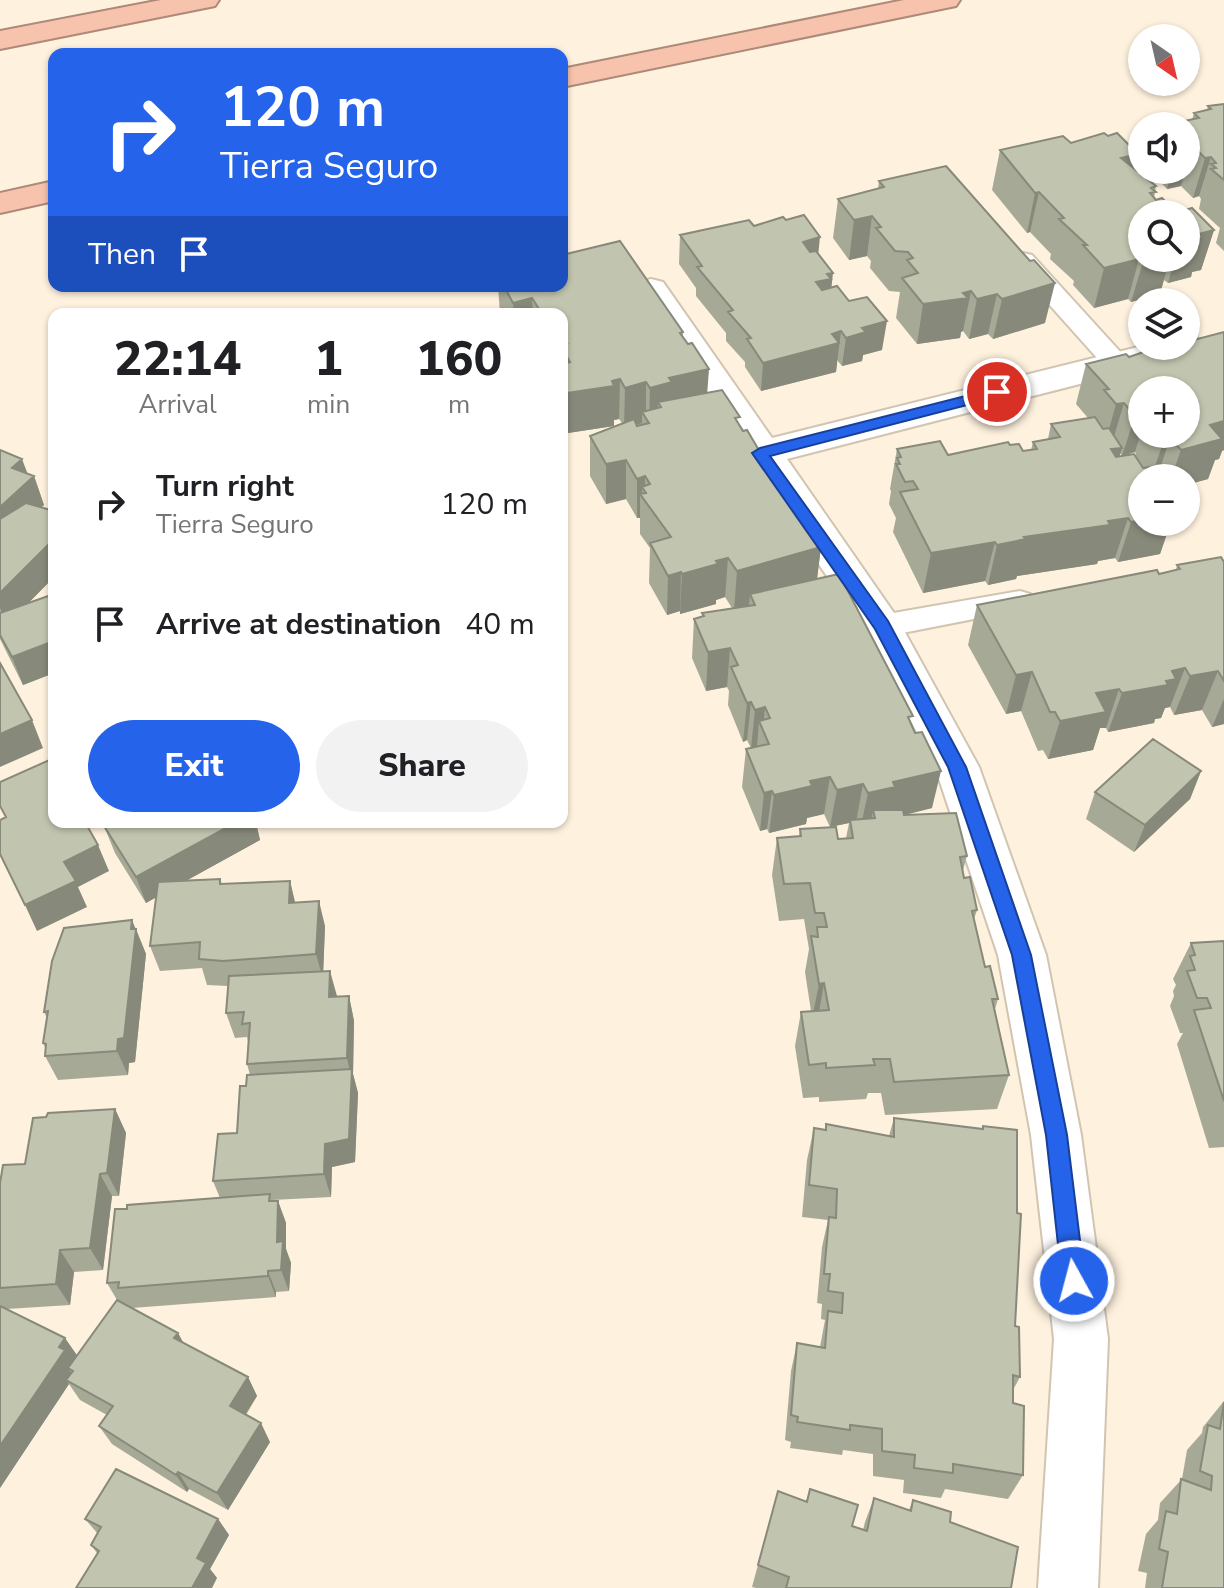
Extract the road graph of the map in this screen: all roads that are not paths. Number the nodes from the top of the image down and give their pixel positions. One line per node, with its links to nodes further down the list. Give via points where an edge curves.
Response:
1 (205, 0): 3 (highway)
2 (946, 0): 4 (highway)
3 (0, 40)
4 (568, 77)
5 (48, 192): 6 (highway)
6 (0, 203)
7 (1010, 245): 10 (lane)
8 (640, 274): 11 (street)
9 (1128, 359): 10 (street)
10 (1115, 362): 11 (street)
11 (760, 453): 13 (street)
12 (1049, 596): 13 (lane)
13 (882, 626): 14 (street, via 957,767 1022,955 1056,1135 1081,1339)
14 (1068, 1588)

